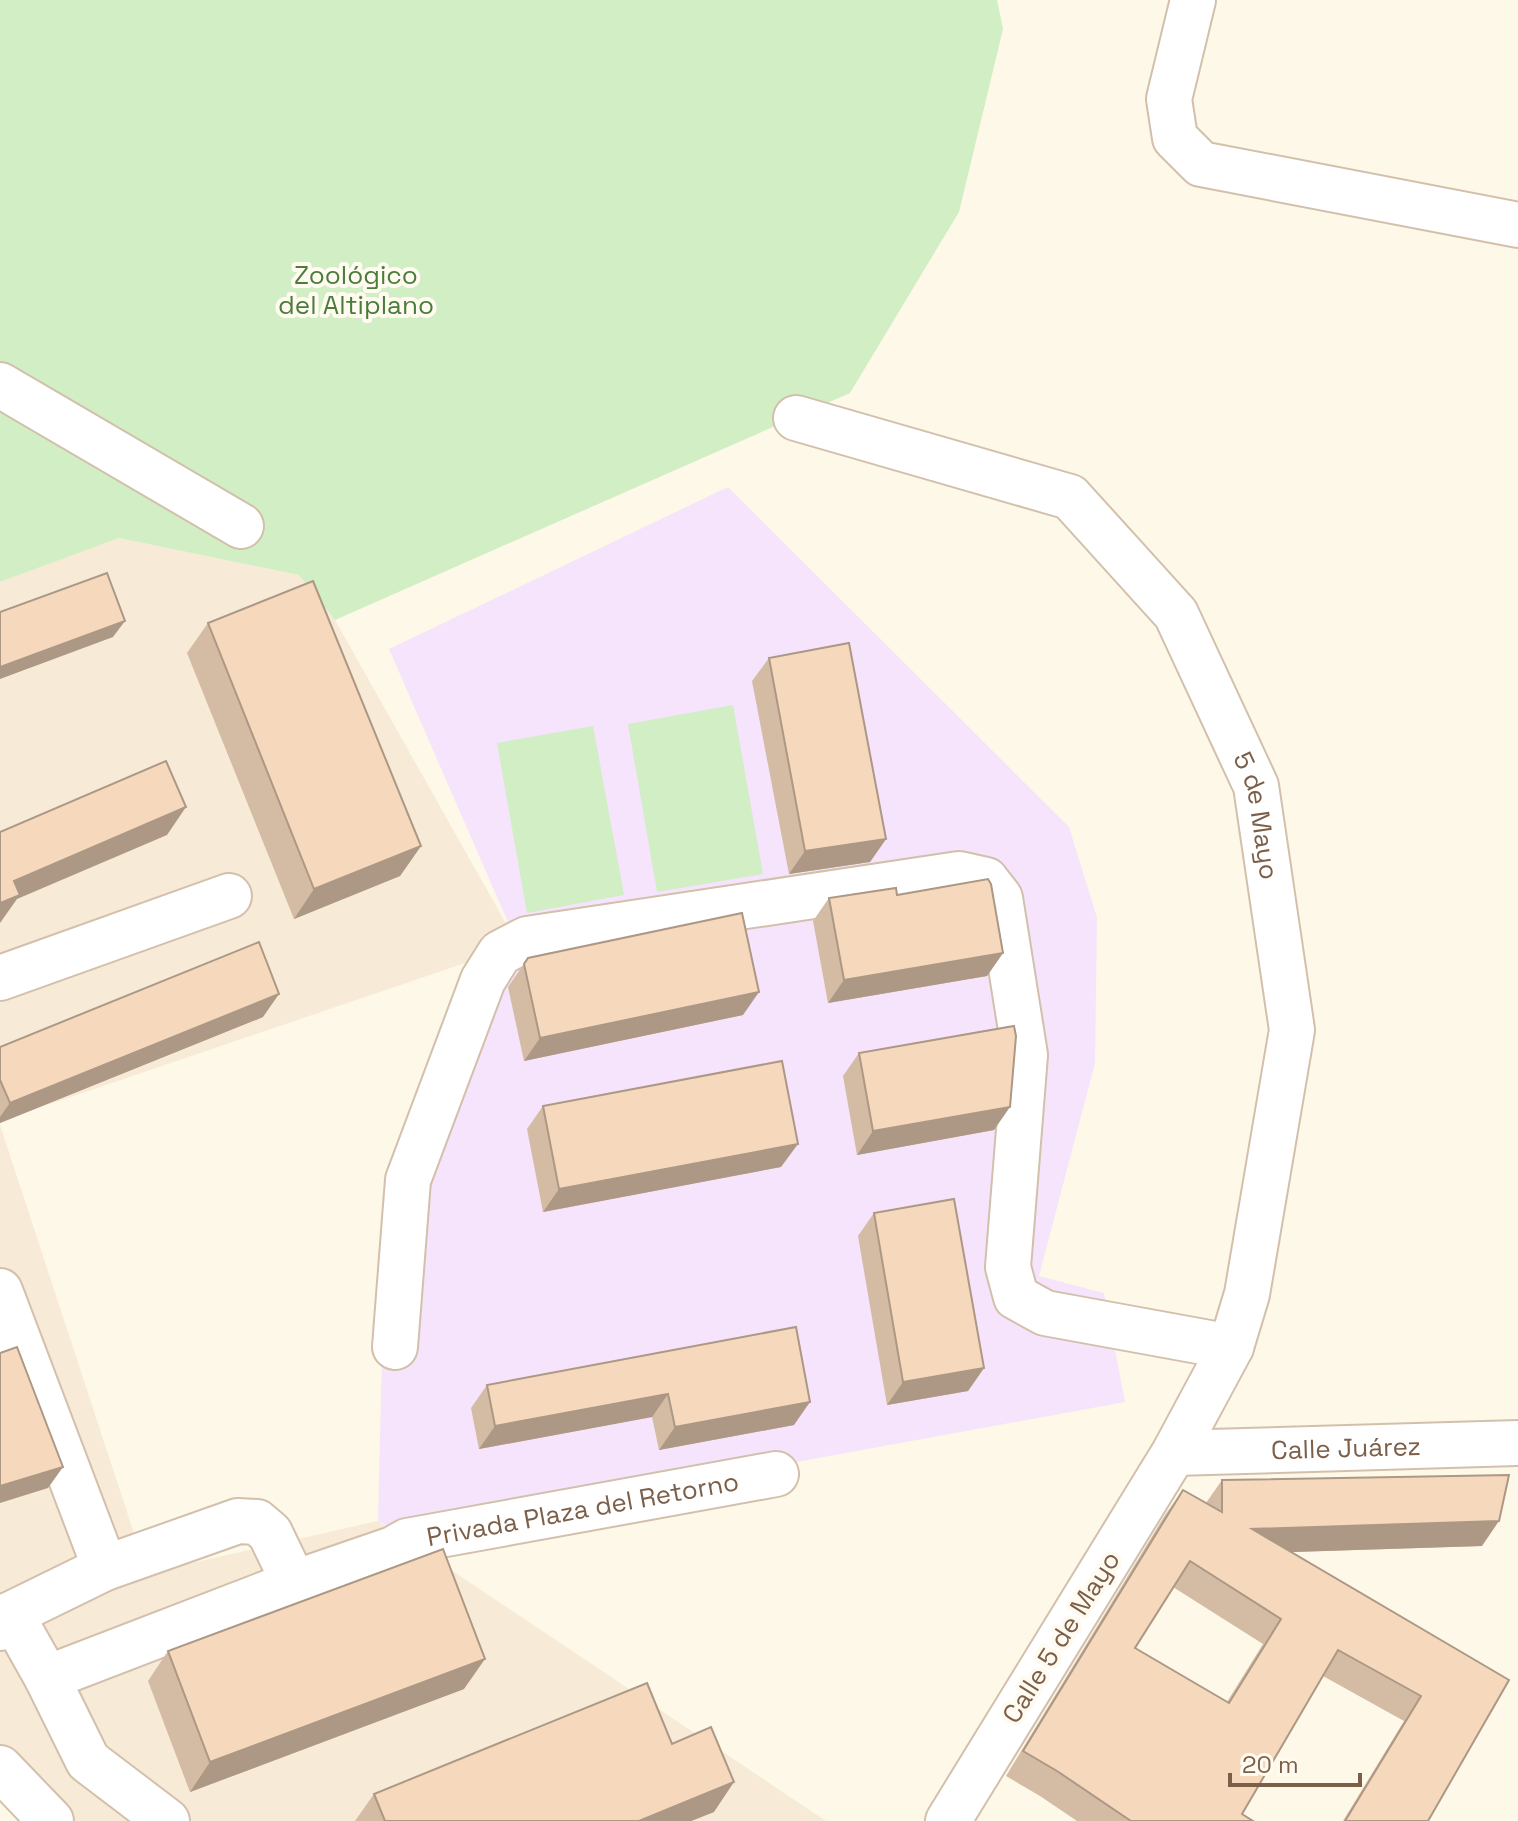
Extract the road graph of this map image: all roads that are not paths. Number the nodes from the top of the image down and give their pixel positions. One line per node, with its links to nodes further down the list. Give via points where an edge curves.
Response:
1 (1193, 0): 2 (street, via 1169,99 1175,138 1201,164)
2 (1518, 225)
3 (0, 385): 5 (street)
4 (796, 418): 10 (street, 5 de Mayo, via 1070,497 1176,614 1256,786 1292,1030 1247,1294)
5 (241, 526)
6 (229, 896): 7 (street)
7 (0, 978)
8 (0, 1291): 14 (street)
9 (395, 1347): 10 (street, via 408,1180 483,980 500,953 527,939 959,874 986,880 1000,898 1025,1055 1008,1267 1016,1297 1045,1313)
10 (1231, 1347): 12 (street, 5 de Mayo)
11 (1518, 1443): 12 (street, Calle Juárez)
12 (1174, 1453): 21 (street, Calle 5 de Mayo)
13 (776, 1474): 15 (street, Privada Plaza del Retorno, via 407,1541)
14 (105, 1568): 15 (street, via 238,1521 257,1522 270,1533); 16 (street)
15 (294, 1583): 17 (street, Privada Plaza del Retorno)
16 (5, 1621): 17 (street)
17 (47, 1678): 20 (street, via 88,1761)
18 (0, 1768): 19 (street)
19 (48, 1820)
20 (167, 1821)
21 (948, 1821)

